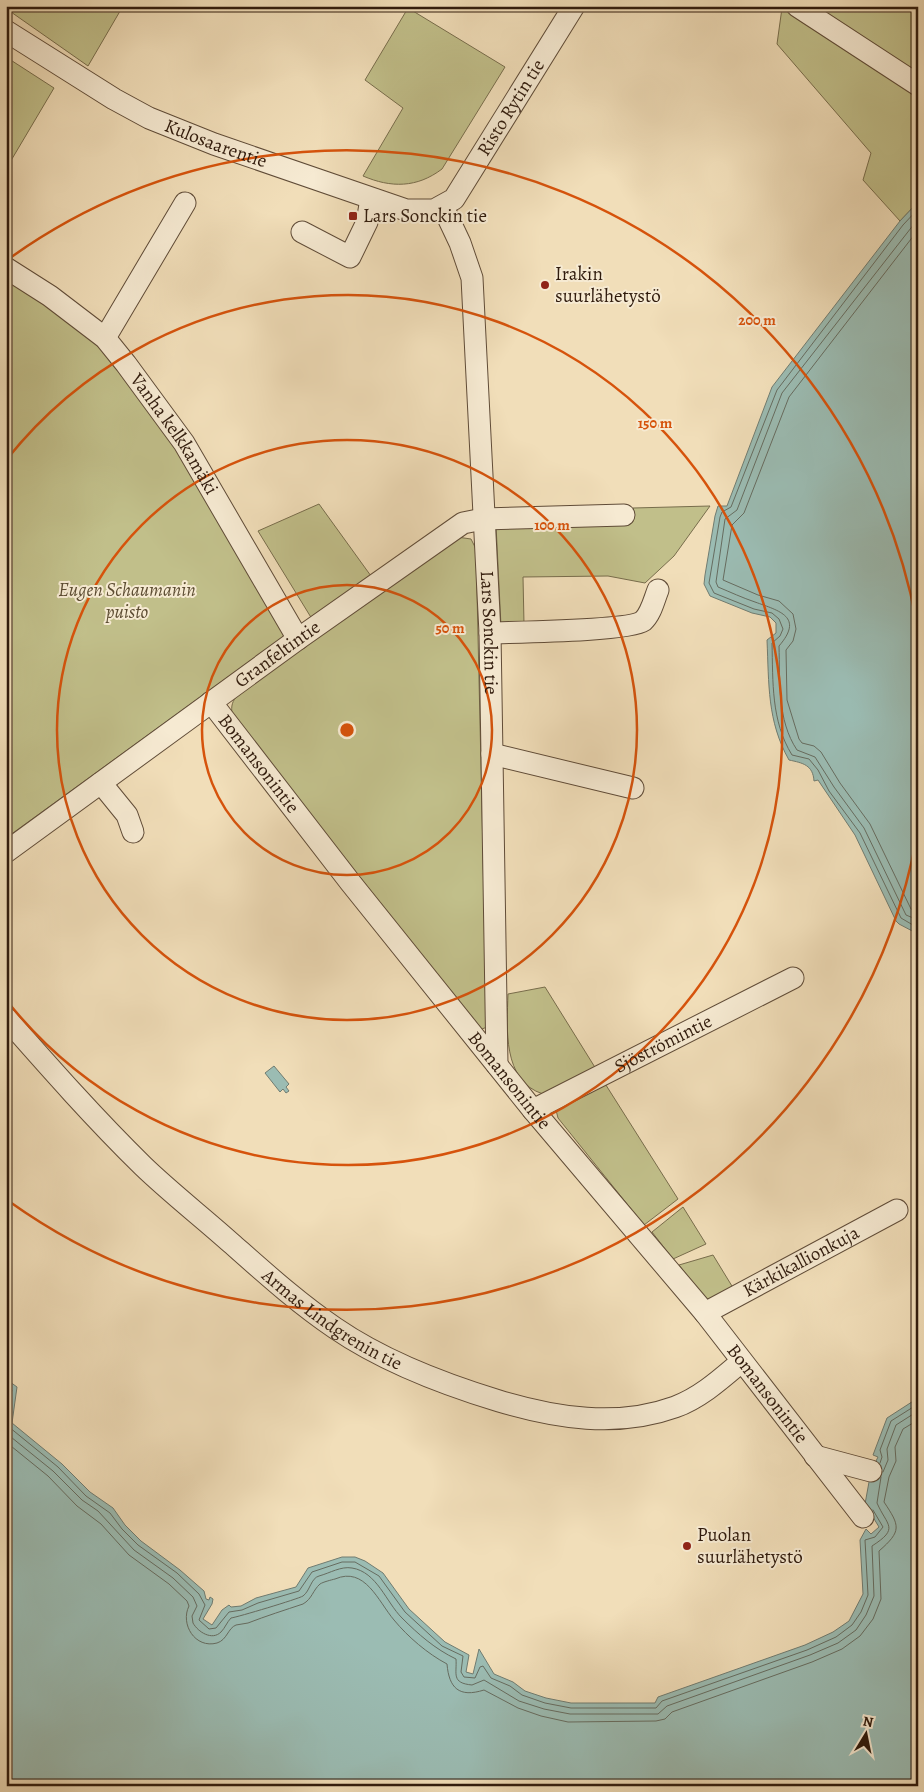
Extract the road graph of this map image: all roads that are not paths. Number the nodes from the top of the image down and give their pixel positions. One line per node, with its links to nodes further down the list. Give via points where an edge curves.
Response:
1 (574, 6): 7 (street, Risto Rytin tie, via 461,190)
2 (796, 6): 4 (street)
3 (6, 31): 5 (street, Kulosaarentie, via 98,90 149,118)
4 (918, 85)
5 (371, 199): 7 (street, Kulosaarentie, via 423,212); 8 (street, via 367,222 350,257)
6 (185, 203): 10 (street)
7 (443, 207): 12 (street, Lars Sonckin tie, via 471,271)
8 (302, 232)
9 (6, 268): 10 (street, Vanha kelkkamäki, via 50,296)
10 (105, 338): 15 (street, Vanha kelkkamäki, via 184,443)
11 (624, 515): 12 (street, Granfeltintie)
12 (483, 519): 14 (street, Lars Sonckin tie); 15 (street, Granfeltintie, via 463,523)
13 (658, 590): 14 (street, via 648,615 641,622 612,628)
14 (490, 633): 17 (street, Lars Sonckin tie)
15 (298, 639): 16 (street, Granfeltintie)
16 (211, 702): 18 (street, Granfeltintie); 24 (street, Bomansonintie)
17 (492, 754): 19 (street); 24 (street, Lars Sonckin tie)
18 (101, 783): 20 (street, via 127,815); 21 (street, Granfeltintie)
19 (633, 788)
20 (133, 832)
21 (6, 852)
22 (793, 978): 25 (street, Sjöströmintie)
23 (6, 1018): 28 (street, Armas Lindgrenin tie, via 144,1167 302,1304 336,1330 393,1360 460,1389 558,1416 584,1419 626,1418 676,1407 708,1390)
24 (497, 1065): 25 (street, Bomansonintie)
25 (533, 1110): 27 (street, Bomansonintie)
26 (896, 1210): 27 (street, Kärkikallionkuja)
27 (705, 1313): 28 (street, Bomansonintie)
28 (741, 1362): 29 (street, Bomansonintie)
29 (814, 1456): 30 (street); 31 (street, Bomansonintie)
30 (871, 1471)
31 (863, 1517)

